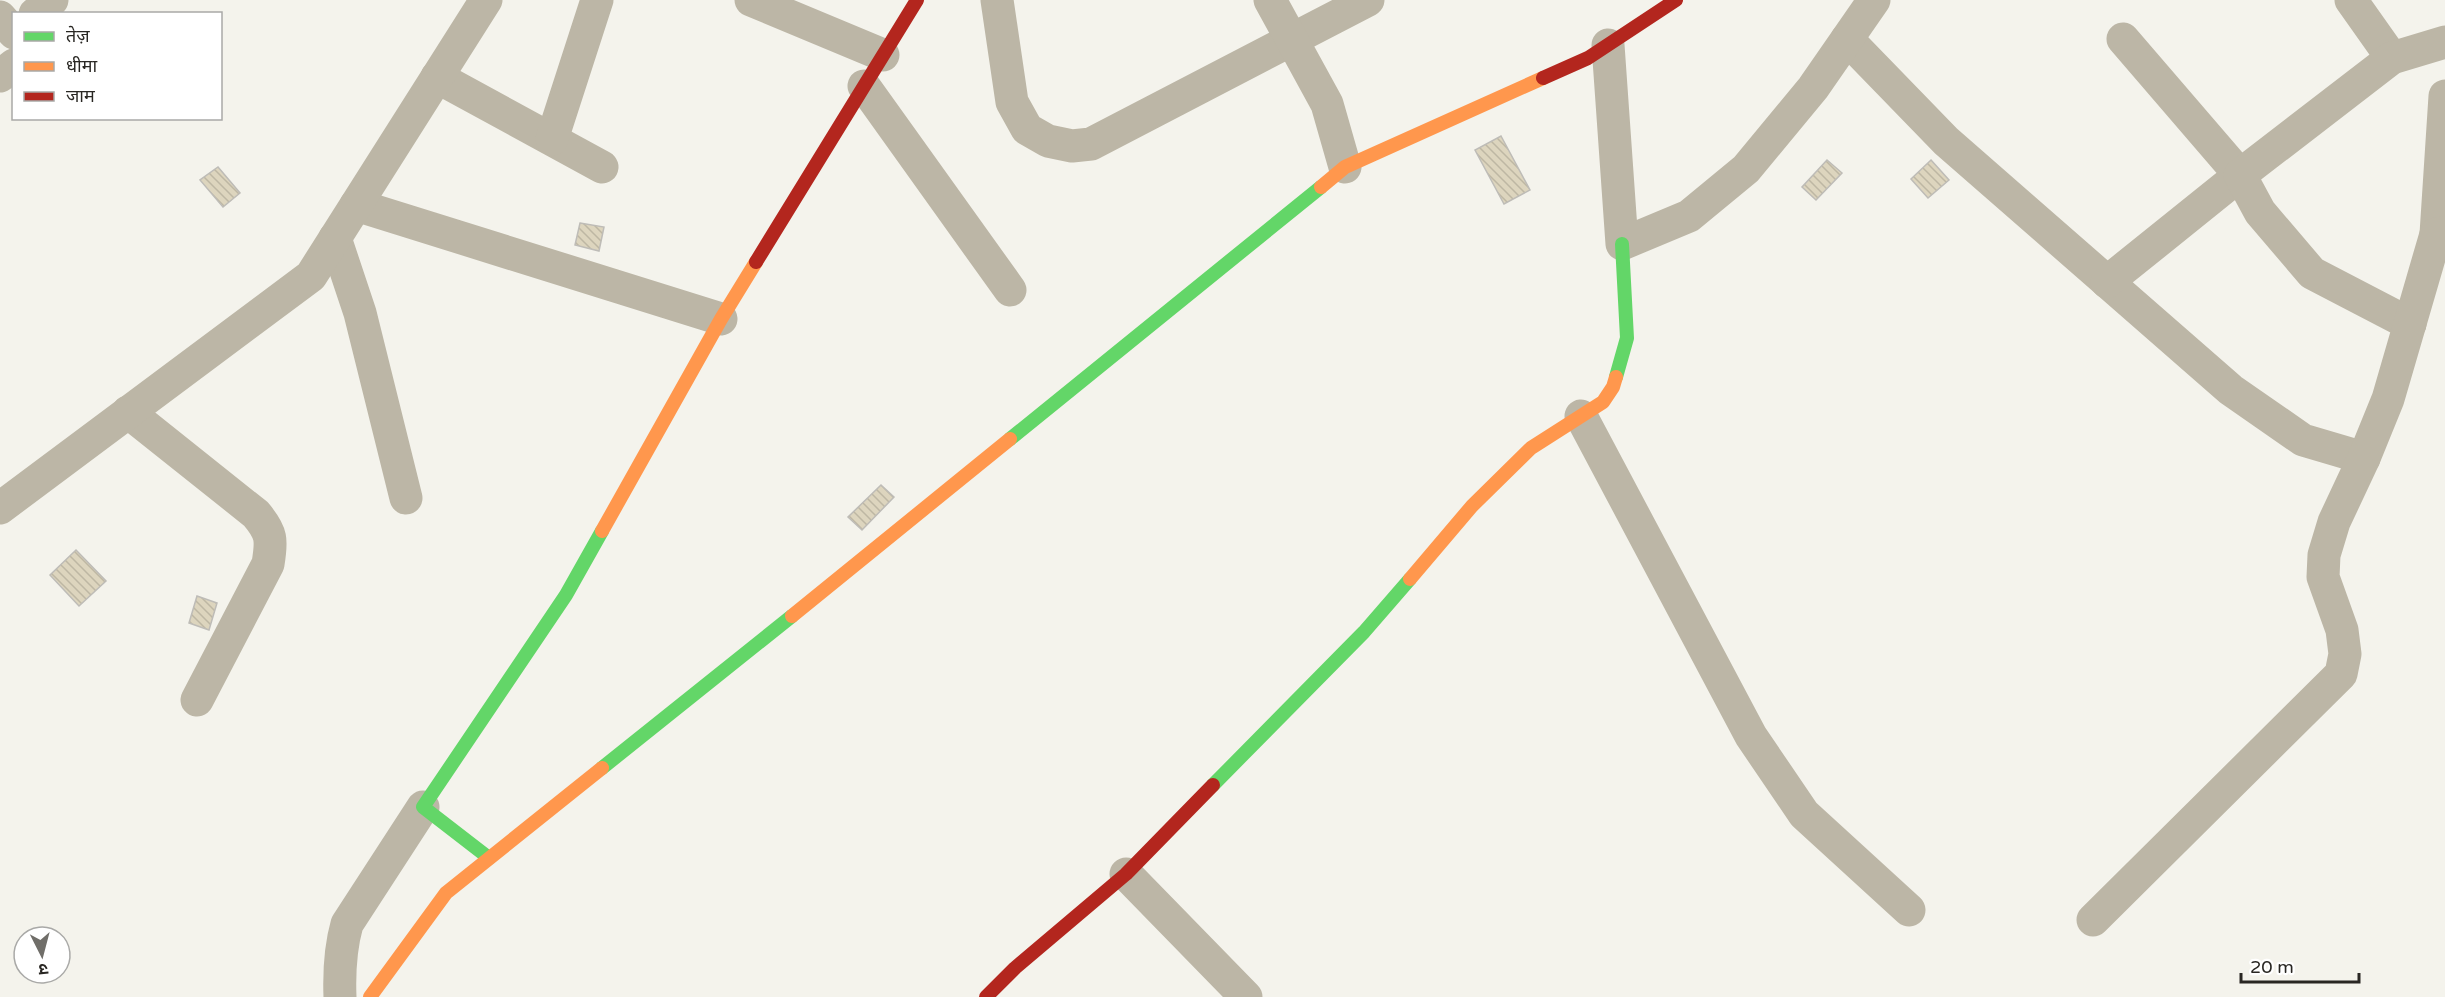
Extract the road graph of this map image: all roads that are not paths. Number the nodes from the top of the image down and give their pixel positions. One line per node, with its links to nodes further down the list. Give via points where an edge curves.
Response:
1 (52, 0): 12 (street)
2 (486, 0): 22 (street)
3 (597, 0): 25 (street)
4 (751, 0): 18 (street)
5 (917, 0): 18 (street)
6 (997, 0): 13 (street, via 1012,102 1027,129 1048,141 1072,146 1090,144)
7 (1270, 0): 13 (street)
8 (1368, 0): 13 (street)
9 (1874, 0): 14 (street)
10 (2351, 0): 19 (street)
11 (1670, 2): 17 (street)
12 (34, 12)
13 (1292, 39): 27 (street, via 1327,104)
14 (1847, 39): 32 (street, via 1813,88 1746,169 1689,216); 33 (street, via 1946,141)
15 (2123, 39): 28 (street)
16 (2445, 42): 19 (street)
17 (1608, 45): 27 (street, via 1588,58); 32 (street)
18 (883, 55): 23 (street)
19 (2392, 58): 28 (street)
20 (12, 67): 21 (street)
21 (0, 76)
22 (437, 76): 25 (street); 29 (street)
23 (864, 86): 34 (street); 35 (street)
24 (2445, 96): 30 (street)
25 (552, 140): 26 (street)
26 (602, 167)
27 (1345, 167): 44 (street)
28 (2240, 175): 33 (street); 36 (street, via 2260,212 2312,273)
29 (356, 205): 31 (street); 35 (street)
30 (2441, 233): 36 (street)
31 (335, 238): 37 (street, via 311,276); 41 (street, via 360,313)
32 (1622, 244): 38 (street, via 1627,338 1613,387 1603,402)
33 (2107, 282): 39 (street, via 2240,396 2303,440)
34 (1010, 290)
35 (721, 320): 43 (street, via 566,595)
36 (2410, 324): 39 (street, via 2388,399)
37 (128, 412): 40 (street); 42 (street, via 256,514 269,529 268,564)
38 (1581, 416): 45 (street, via 1531,448 1472,506 1364,632); 46 (street, via 1751,736 1804,814)
39 (2364, 458): 47 (street, via 2334,522 2324,555 2323,577 2342,630 2345,654 2341,674)
40 (3, 498)
41 (406, 498)
42 (196, 700)
43 (423, 807): 44 (street); 49 (street, via 347,924 339,960)
44 (489, 858): 50 (street, via 446,893)
45 (1126, 874): 48 (street); 51 (street)
46 (1909, 910)
47 (2093, 920)
48 (987, 996)
49 (340, 997)
50 (370, 997)
51 (1246, 997)

